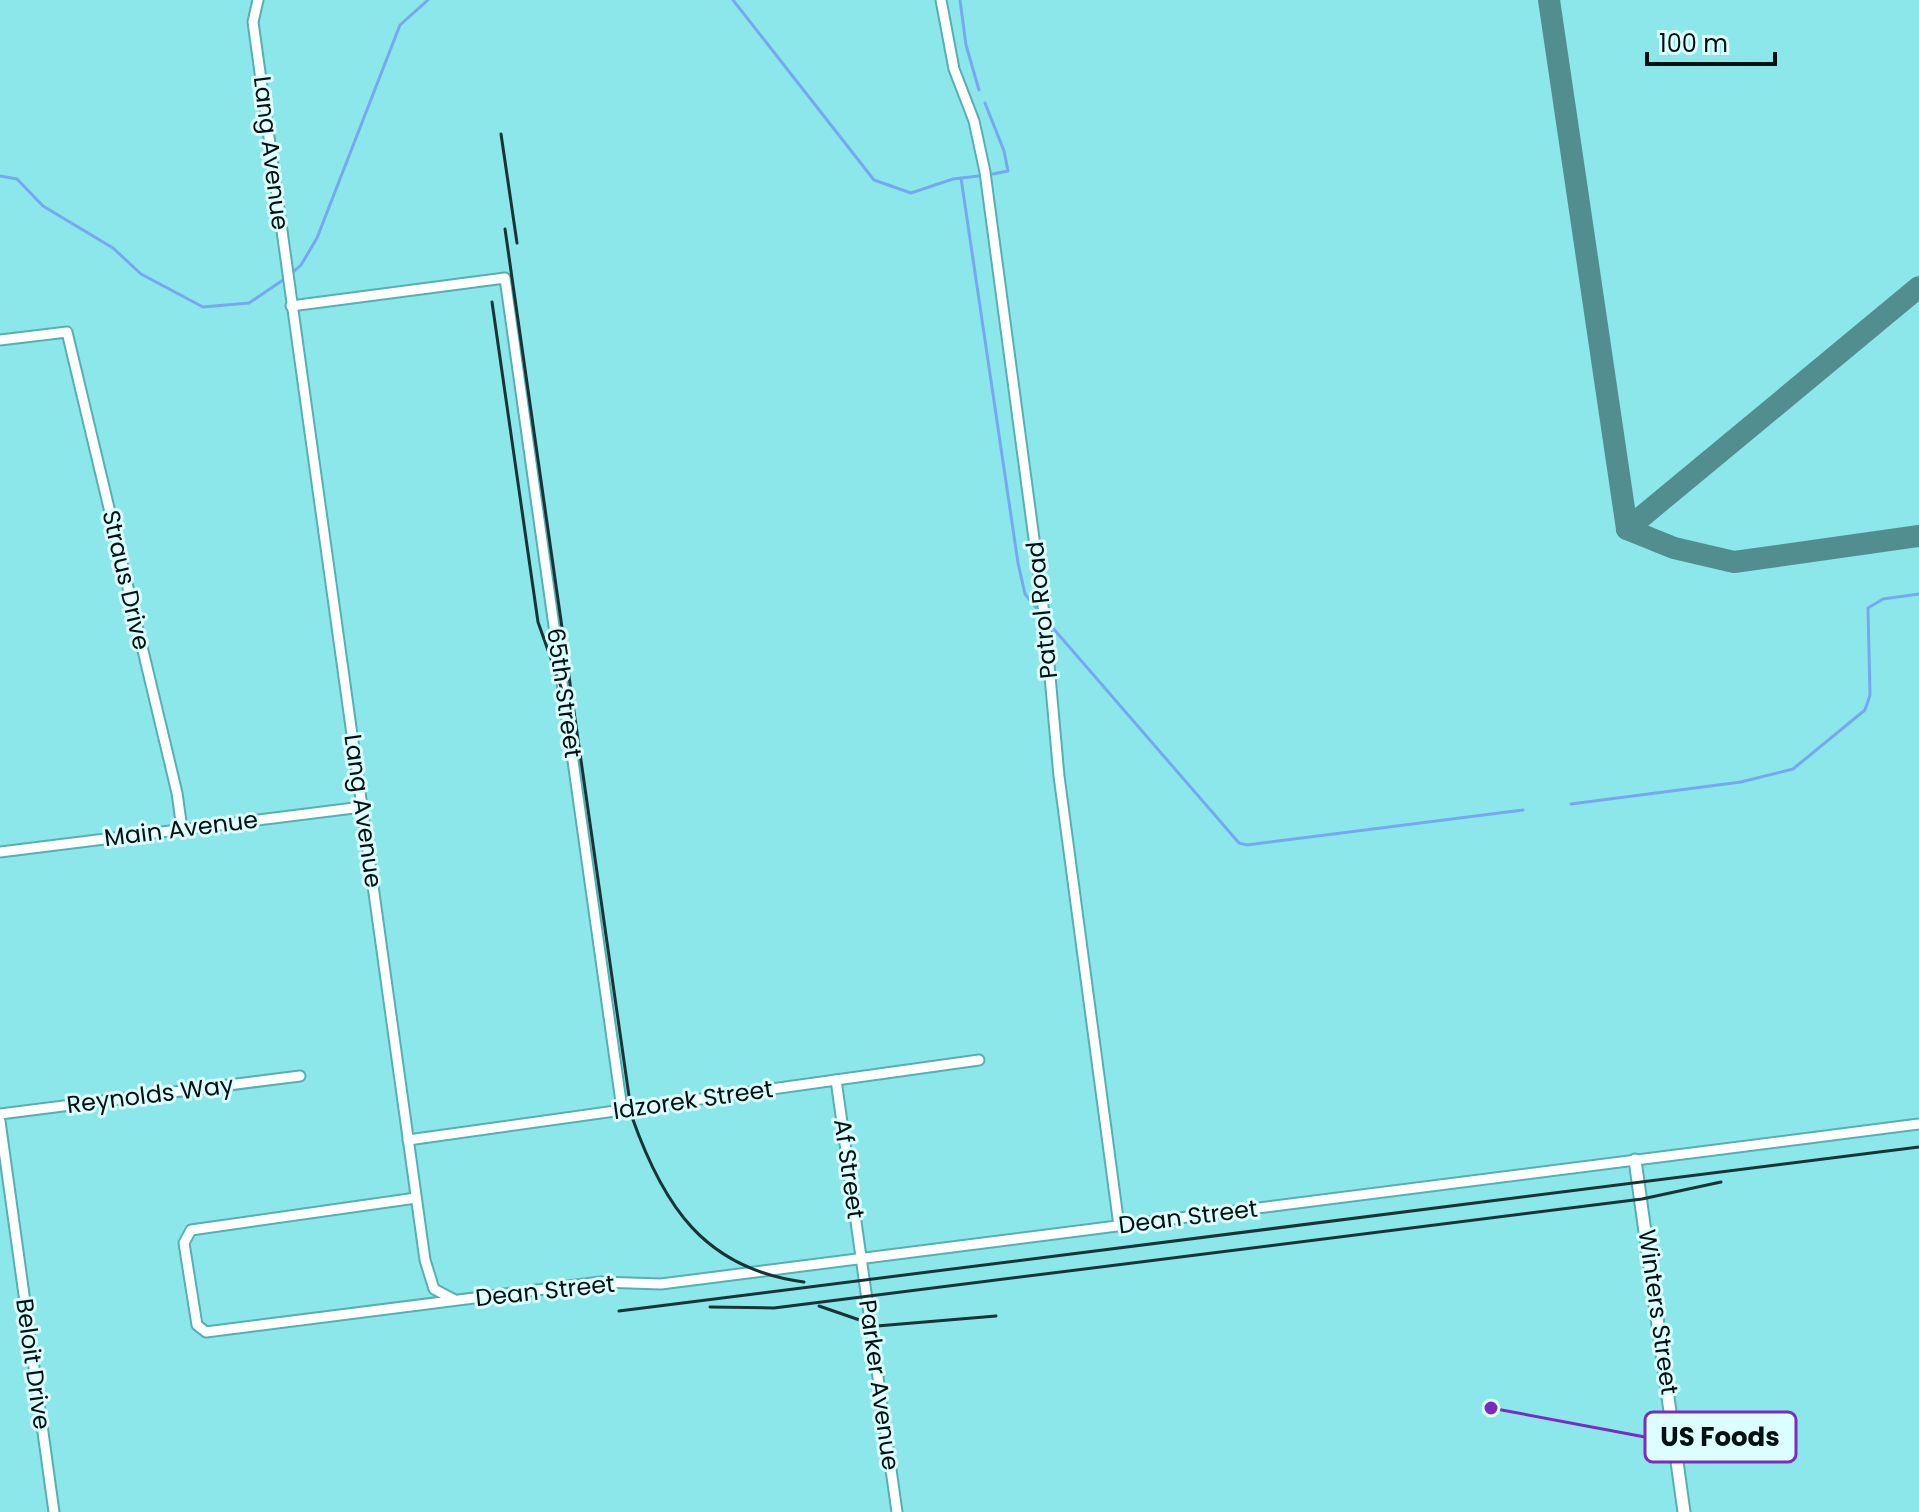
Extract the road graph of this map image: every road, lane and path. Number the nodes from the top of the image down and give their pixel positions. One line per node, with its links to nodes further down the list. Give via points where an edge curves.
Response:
1 (258, 0): 3 (street, Lang Avenue, via 253,22)
2 (941, 0): 18 (street, Patrol Road, via 954,69 974,121 985,172)
3 (291, 306): 5 (street, Lang Avenue); 11 (street, 65th Street, via 505,278)
4 (0, 340): 6 (street, Straus Drive, via 67,332)
5 (362, 807): 6 (street, Main Avenue); 15 (street, Lang Avenue)
6 (182, 829): 7 (street, Main Avenue)
7 (0, 852)
8 (979, 1060): 10 (street, Idzorek Street)
9 (300, 1076): 12 (street, Reynolds Way)
10 (836, 1080): 11 (street, Idzorek Street); 19 (street, Af Street)
11 (622, 1109): 15 (street, Idzorek Street)
12 (0, 1114)
13 (0, 1121): 21 (street, Beloit Drive)
14 (1919, 1124): 16 (street, Dean Street)
15 (408, 1140): 17 (street, Lang Avenue)
16 (1635, 1160): 18 (street, Dean Street); 23 (street, Winters Street)
17 (416, 1198): 20 (street, Lang Avenue, via 429,1282 441,1295); 20 (street, Dean Street, via 191,1230 184,1243 197,1325 206,1332)
18 (1119, 1226): 19 (street, Dean Street)
19 (861, 1259): 20 (street, Dean Street, via 661,1284 600,1282); 22 (street, Parker Avenue)
20 (456, 1300)
21 (54, 1512)
22 (897, 1512)
23 (1684, 1512)

